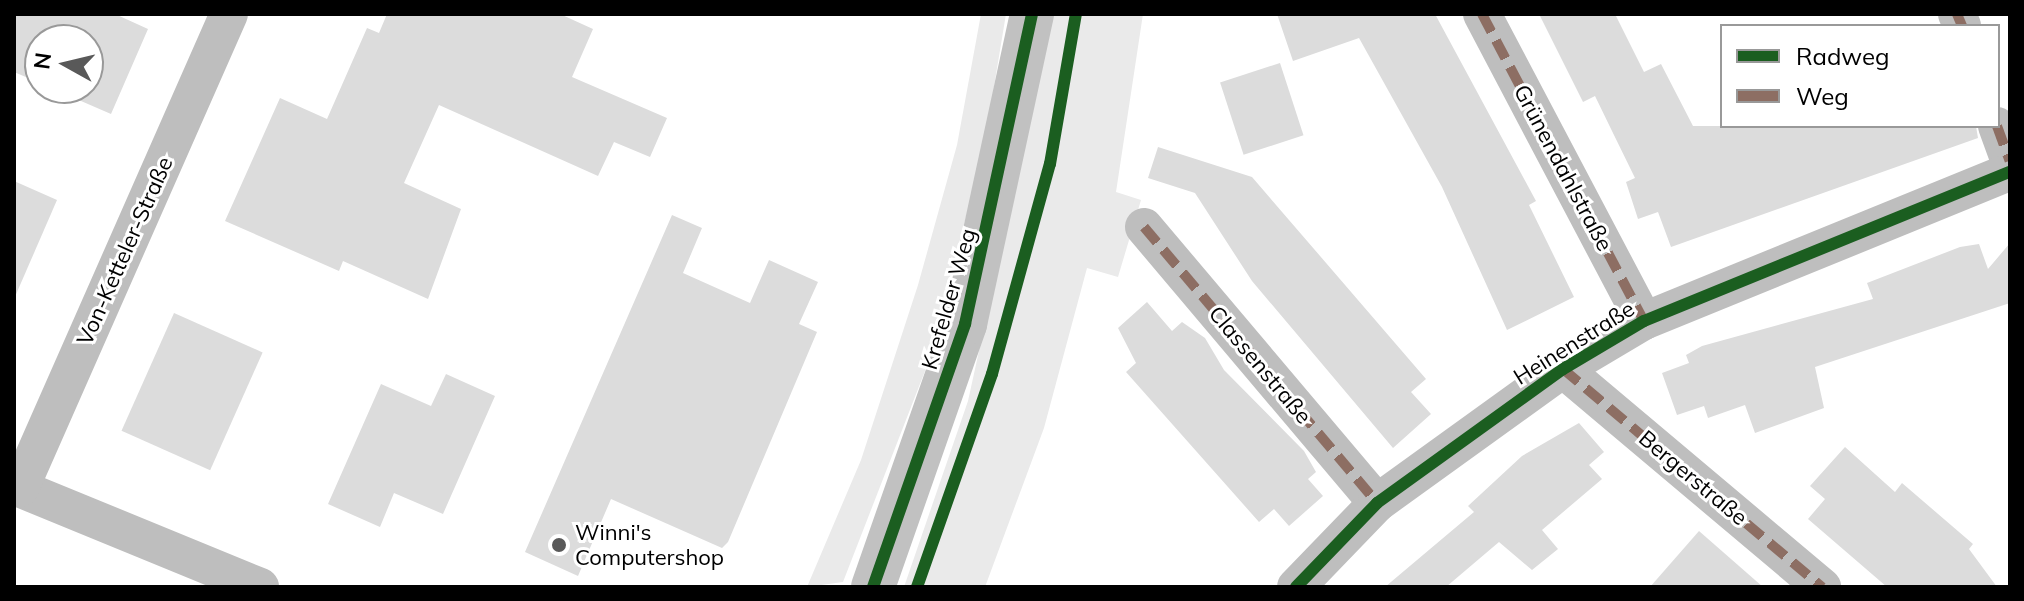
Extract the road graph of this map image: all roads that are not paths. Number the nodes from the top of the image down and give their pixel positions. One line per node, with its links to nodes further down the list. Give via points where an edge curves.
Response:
1 (229, 14): 10 (street, Von-Ketteler-Straße)
2 (1032, 14): 13 (street, Krefelder Weg, via 965,324)
3 (1482, 14): 8 (street, Grünendahlstraße)
4 (1998, 128): 5 (street)
5 (2010, 161)
6 (2010, 172): 8 (street, Heinenstraße)
7 (1144, 227): 11 (street, Classenstraße)
8 (1644, 321): 9 (street, Heinenstraße)
9 (1563, 369): 11 (street, Heinenstraße); 15 (street, Bergerstraße)
10 (17, 487): 12 (street, Von-Ketteler-Straße)
11 (1377, 503): 14 (street, Heinenstraße)
12 (260, 587)
13 (873, 587)
14 (1296, 587)
15 (1822, 587)

